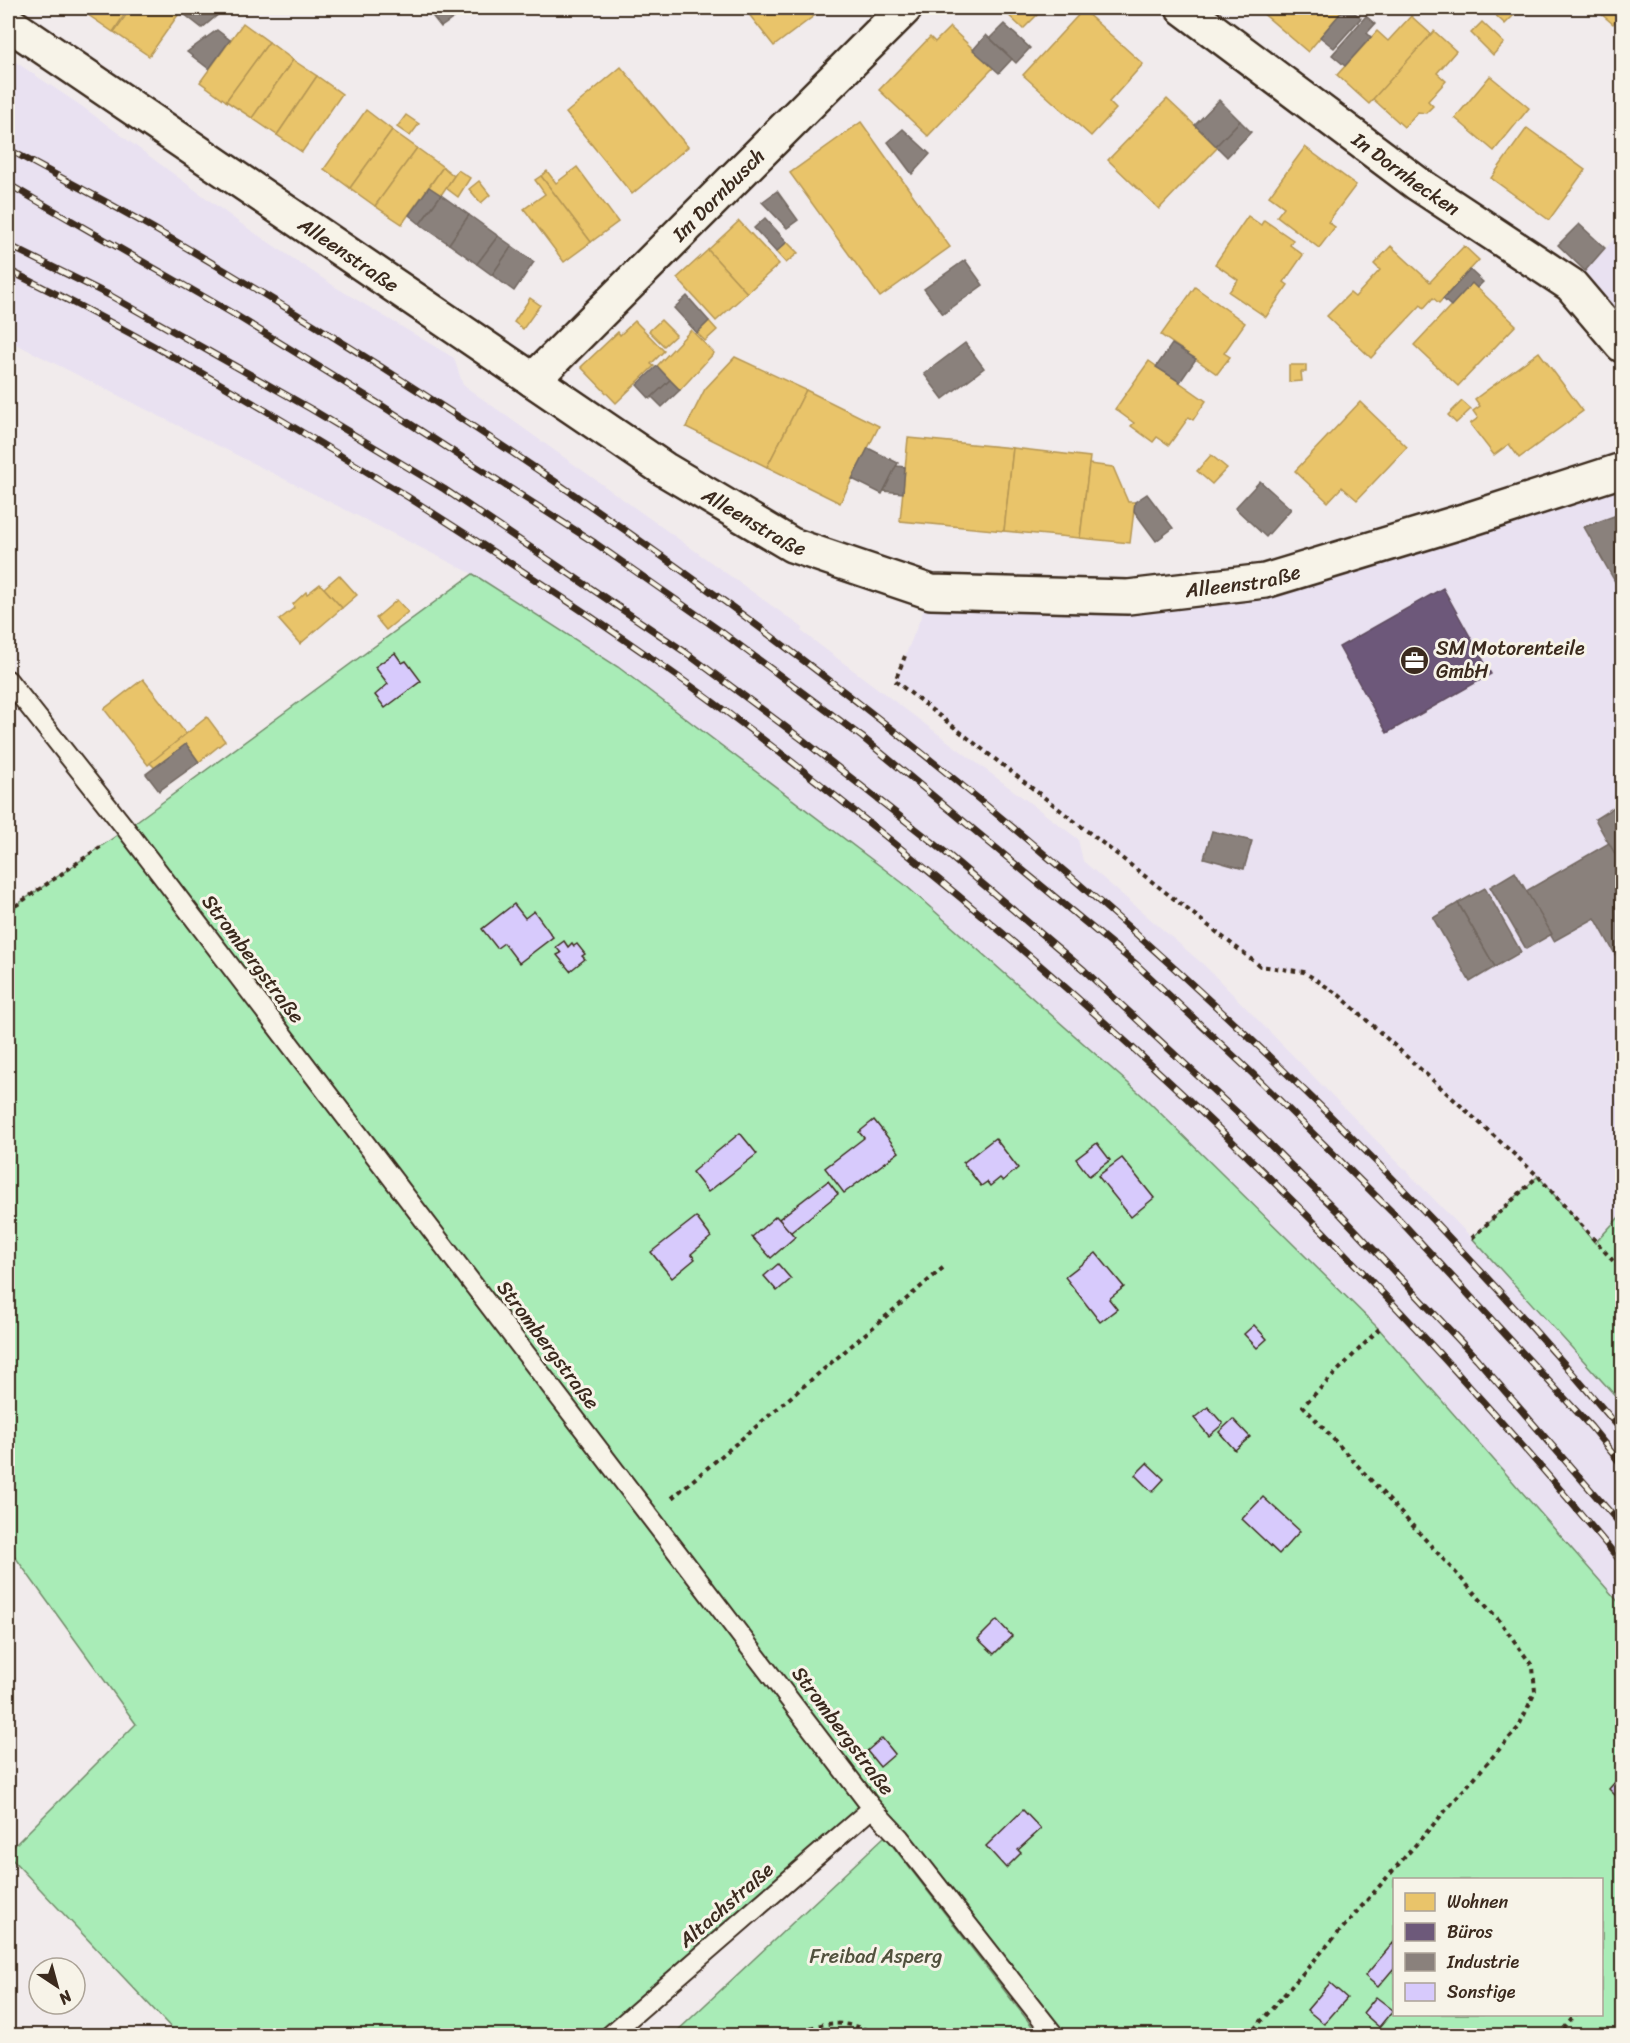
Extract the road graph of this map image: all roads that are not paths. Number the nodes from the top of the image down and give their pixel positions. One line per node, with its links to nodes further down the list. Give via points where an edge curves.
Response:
1 (905, 8): 5 (street, Im Dornbusch)
2 (1183, 8): 4 (street, In Dornhecken, via 1418,184 1571,285)
3 (8, 23): 5 (street, Alleenstraße)
4 (1623, 345)
5 (533, 380): 6 (street, Alleenstraße, via 664,469 792,545 931,592 1128,597 1265,581)
6 (1623, 470)
7 (8, 680): 8 (lane, Strombergstraße, via 126,829)
8 (872, 1808): 9 (lane, Altachstraße); 10 (lane, Strombergstraße, via 900,1838)
9 (609, 2036)
10 (1055, 2036)

